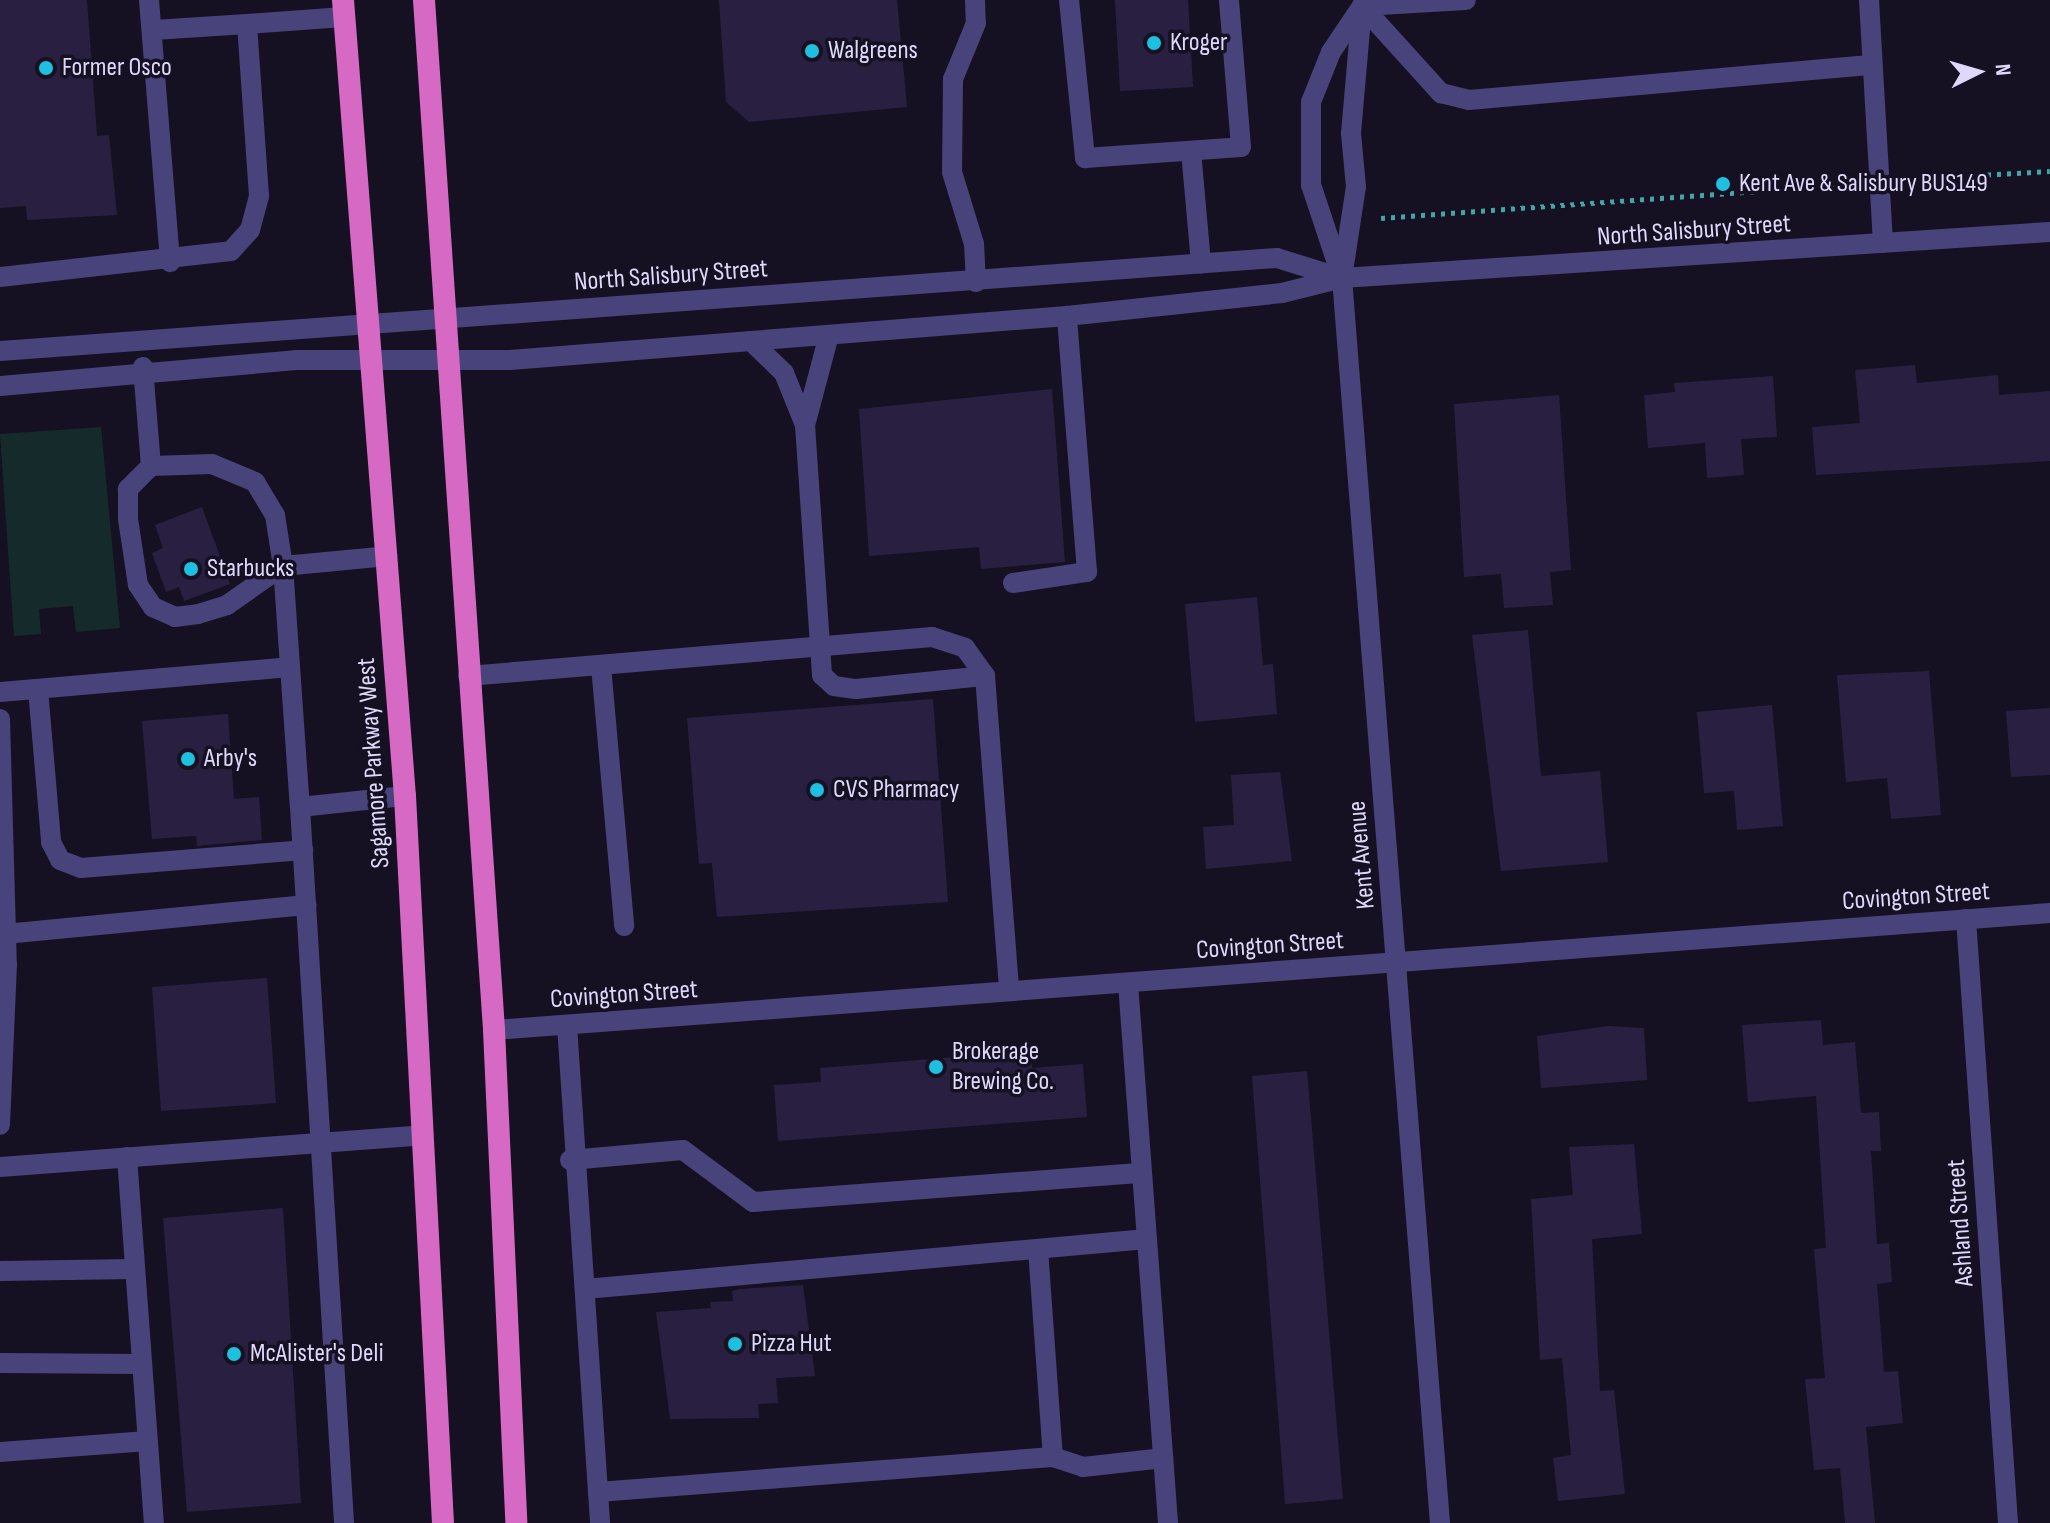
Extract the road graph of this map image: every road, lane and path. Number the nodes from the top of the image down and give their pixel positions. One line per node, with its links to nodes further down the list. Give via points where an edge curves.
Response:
1 (149, 0): 11 (street)
2 (424, 0): 26 (highway)
3 (975, 0): 24 (street, via 976,23 953,79 952,172 974,244)
4 (1069, 0): 13 (street, via 1085,158)
5 (1229, 0): 13 (street, via 1241,147)
6 (1466, 0): 8 (street)
7 (1869, 0): 12 (street)
8 (1363, 3): 12 (street, via 1441,93 1469,100); 23 (street, via 1351,133 1356,187); 23 (street, via 1331,52 1311,102 1311,185)
9 (344, 9): 10 (street); 27 (highway, Sagamore Parkway West)
10 (247, 24): 11 (street); 20 (street, via 259,196 250,230 231,251)
11 (154, 30): 20 (street)
12 (1872, 65): 19 (street)
13 (1191, 151): 21 (street)
14 (2050, 171): 15 (path)
15 (1919, 178)
16 (1835, 185): 17 (path)
17 (1398, 216)
18 (2050, 232): 19 (street, North Salisbury Street)
19 (1883, 243): 23 (street, North Salisbury Street)
20 (170, 262): 22 (street)
21 (1201, 264): 23 (street, North Salisbury Street, via 1277,258); 24 (street, North Salisbury Street)
22 (0, 277)
23 (1342, 278): 25 (street, North Salisbury Street, via 1282,293); 56 (street, Kent Avenue)
24 (976, 282): 26 (street, North Salisbury Street)
25 (1067, 316): 28 (street, North Salisbury Street); 39 (street, via 1087,572)
26 (446, 317): 27 (street, North Salisbury Street); 31 (highway)
27 (370, 321): 30 (street, North Salisbury Street); 32 (highway, Sagamore Parkway West)
28 (829, 335): 29 (street, North Salisbury Street); 35 (street)
29 (751, 341): 31 (street, North Salisbury Street, via 510,360); 35 (street, via 784,373)
30 (0, 351)
31 (446, 358): 32 (street, North Salisbury Street); 43 (highway)
32 (374, 360): 33 (street, North Salisbury Street); 37 (highway, Sagamore Parkway West)
33 (144, 370): 34 (street, North Salisbury Street); 36 (street)
34 (0, 386)
35 (805, 425): 40 (street)
36 (151, 466): 38 (street, via 212,464 255,482 275,515); 38 (street, via 128,489 128,519 138,585 153,607 175,617 227,605)
37 (388, 556): 38 (street); 48 (highway, Sagamore Parkway West)
38 (283, 566): 42 (street)
39 (1013, 583)
40 (819, 649): 41 (street); 44 (street, via 949,639 980,660); 44 (street, via 822,675 834,686)
41 (601, 666): 43 (street); 54 (street)
42 (290, 667): 45 (street); 49 (street)
43 (468, 676): 60 (highway)
44 (985, 676): 58 (street)
45 (38, 689): 46 (street); 50 (street, via 51,842 60,860 81,868)
46 (0, 692)
47 (0, 719): 55 (street)
48 (405, 796): 49 (street); 63 (highway, Sagamore Parkway West)
49 (300, 807): 50 (street)
50 (303, 850): 51 (street)
51 (307, 905): 55 (street); 64 (street)
52 (2050, 913): 53 (street, Covington Street)
53 (1966, 919): 56 (street, Covington Street); 88 (street, Ashland Street)
54 (624, 926)
55 (5, 934): 61 (street)
56 (1397, 962): 57 (street, Covington Street); 87 (street, Kent Avenue)
57 (1128, 983): 58 (street, Covington Street); 68 (street)
58 (1009, 991): 59 (street, Covington Street)
59 (567, 1025): 60 (street, Covington Street); 66 (street)
60 (494, 1030): 84 (highway)
61 (1, 1088): 62 (street)
62 (0, 1125)
63 (423, 1135): 64 (street); 83 (highway, Sagamore Parkway West)
64 (316, 1141): 65 (street); 82 (street)
65 (127, 1157): 67 (street); 71 (street)
66 (573, 1160): 68 (street, via 683,1150 753,1202); 73 (street)
67 (0, 1167)
68 (1142, 1173): 69 (street)
69 (1147, 1239): 70 (street); 79 (street)
70 (1038, 1249): 73 (street); 78 (street)
71 (135, 1269): 72 (street); 75 (street)
72 (0, 1271)
73 (585, 1289): 80 (street)
74 (0, 1363): 75 (street)
75 (142, 1364): 76 (street)
76 (148, 1441): 77 (street); 81 (street)
77 (0, 1452)
78 (1053, 1457): 79 (street, via 1083,1467); 80 (street)
79 (1163, 1458): 86 (street)
80 (598, 1492): 85 (street)
81 (154, 1523)
82 (344, 1523)
83 (443, 1523)
84 (516, 1523)
85 (600, 1523)
86 (1168, 1523)
87 (1440, 1523)
88 (2008, 1523)

